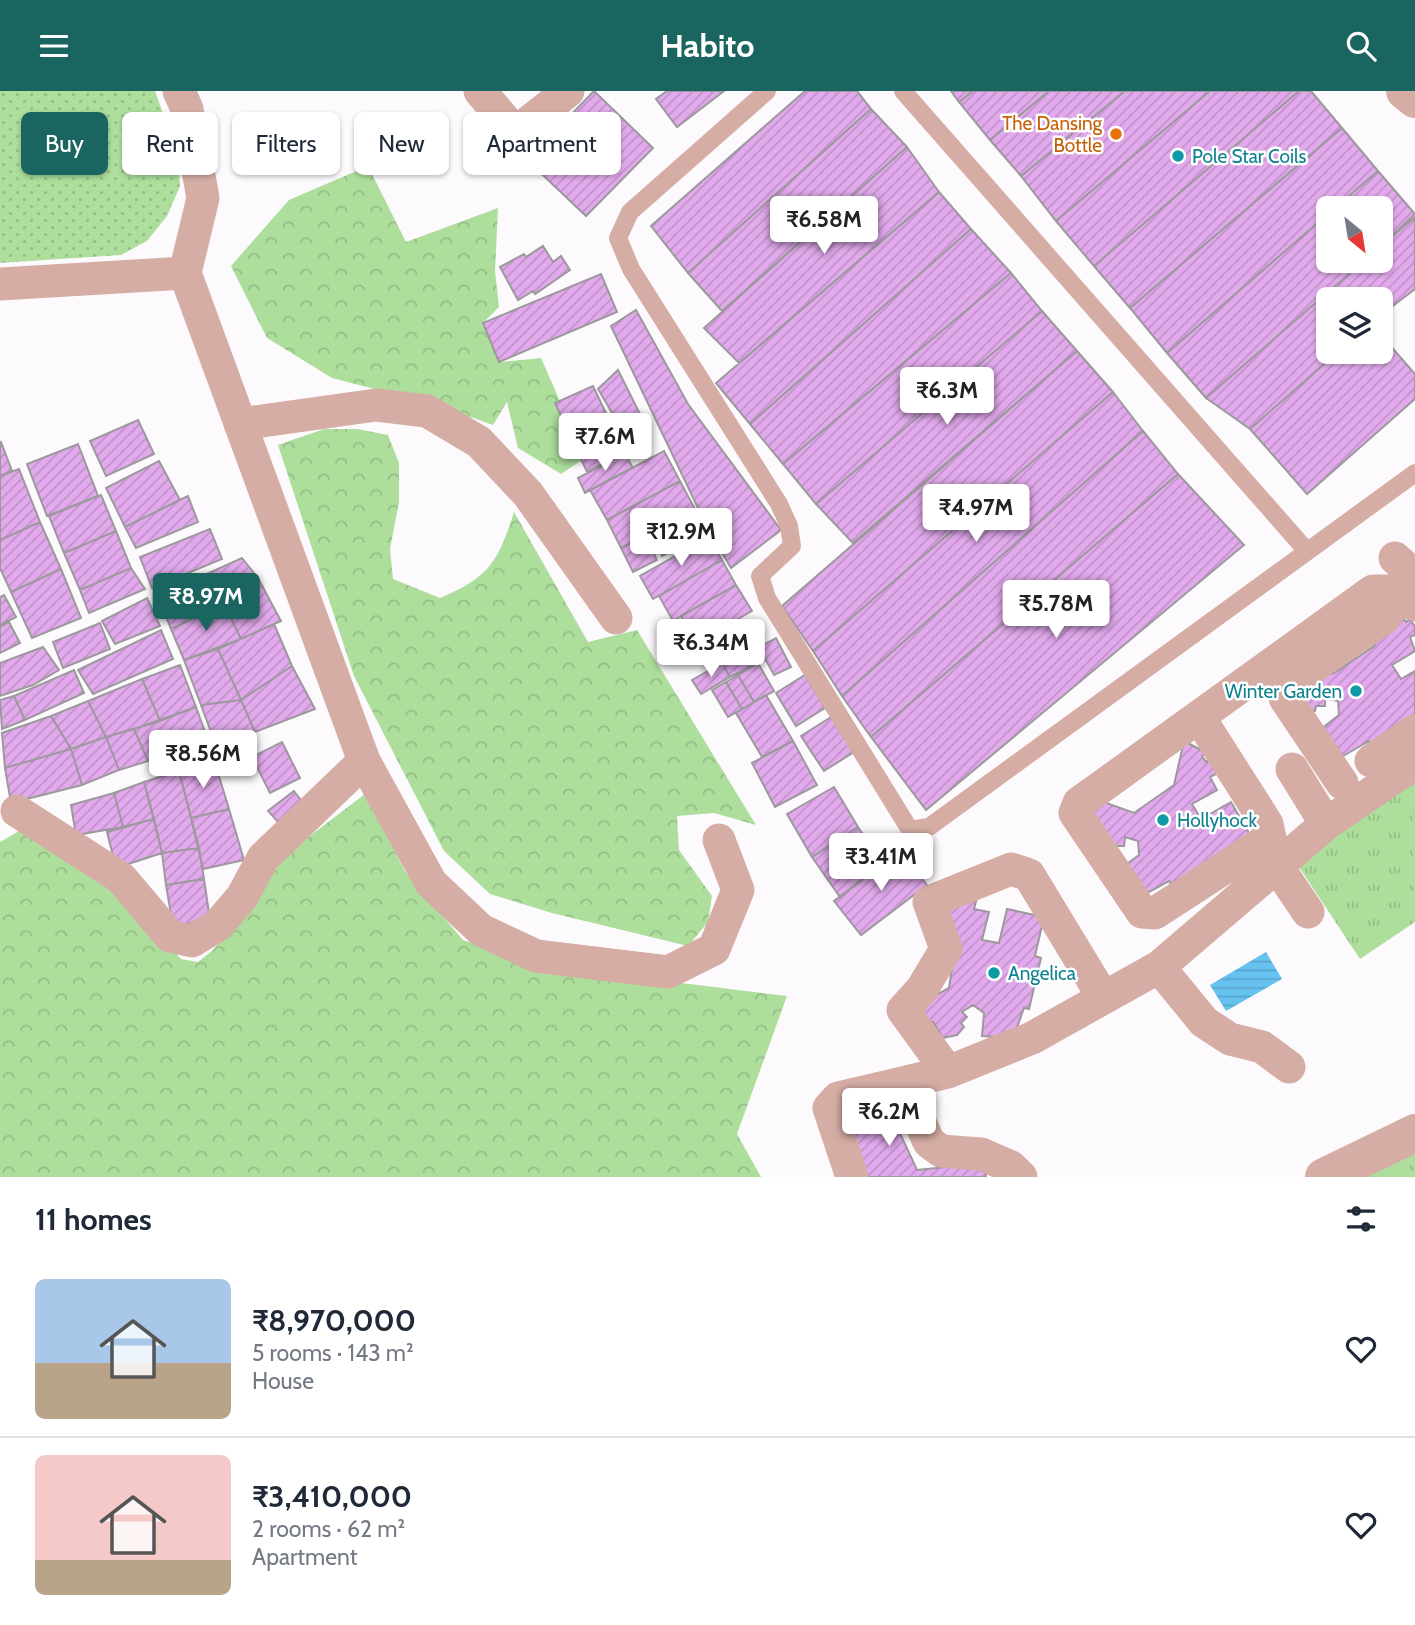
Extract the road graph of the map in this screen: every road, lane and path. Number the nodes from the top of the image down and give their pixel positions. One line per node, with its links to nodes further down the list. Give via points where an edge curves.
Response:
1 (179, 91): 8 (street, via 187,109 203,198)
2 (568, 91): 6 (street, via 513,130)
3 (766, 91): 12 (lane, via 630,212 618,239 631,269 779,505 792,546 760,576 766,598 910,830 929,827)
4 (902, 91): 12 (lane)
5 (1405, 91): 7 (street)
6 (493, 95)
7 (1415, 99)
8 (185, 273): 9 (street); 10 (street)
9 (0, 284)
10 (240, 425): 14 (street, via 376,405 427,411 479,442 528,494); 17 (street)
11 (1415, 473): 12 (lane)
12 (1306, 550)
13 (1406, 584): 15 (street, via 1391,591 1373,591); 21 (street, via 1384,618 1287,684 1285,698)
14 (616, 618)
15 (1199, 717): 15 (street, via 1079,803 1075,813 1142,912 1155,913 1269,838 1267,824)
16 (1415, 731): 18 (street)
17 (364, 761): 22 (street, via 264,857 242,897 218,925 192,941 170,936 121,878); 24 (street, via 431,883 481,930 536,956 668,972 714,949 738,890)
18 (1371, 761)
19 (1415, 763): 23 (street)
20 (1292, 769): 23 (street)
21 (1342, 783)
22 (17, 811)
23 (1326, 824): 25 (street)
24 (719, 839)
25 (1277, 866): 26 (street); 27 (street)
26 (1307, 912)
27 (1159, 967): 28 (street); 29 (street, via 1203,1022 1230,1039 1262,1047)
28 (1103, 997): 30 (street, via 1032,1038); 30 (street, via 1029,875 1011,869 929,902 946,949 903,1010)
29 (1289, 1067)
30 (948, 1072): 31 (street)
31 (902, 1083): 33 (street, via 838,1098 828,1108); 34 (street, via 929,1142 941,1151 981,1154 1011,1167)
32 (1415, 1133): 35 (street)
33 (852, 1177)
34 (1021, 1177)
35 (1324, 1177)

